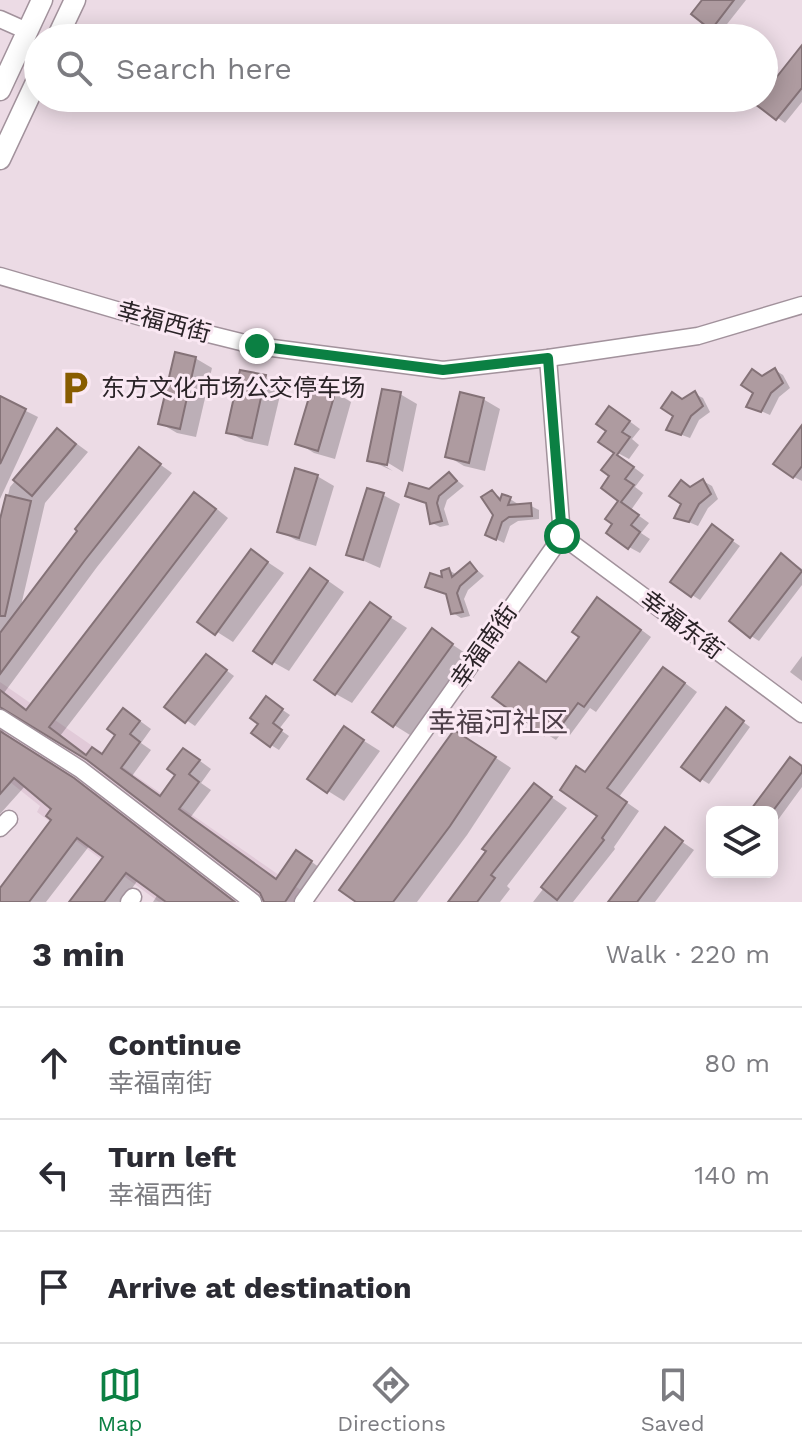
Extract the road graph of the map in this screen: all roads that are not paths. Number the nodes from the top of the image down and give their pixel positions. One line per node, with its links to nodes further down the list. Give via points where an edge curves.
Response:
1 (42, 0): 4 (main road)
2 (75, 0): 5 (main road)
3 (0, 19): 6 (street)
4 (30, 24)
5 (64, 24)
6 (24, 30)
7 (24, 38): 8 (main road)
8 (0, 90)
9 (24, 108): 10 (main road)
10 (0, 159)
11 (0, 276): 13 (street, 幸福西街, via 257,346 443,370)
12 (802, 305): 13 (street, 幸福西街, via 698,336)
13 (548, 358): 14 (street)
14 (562, 536): 15 (street, 幸福东街); 18 (street, 幸福南街)
15 (802, 714)
16 (0, 718): 17 (street, via 80,769)
17 (253, 902)
18 (303, 902)

